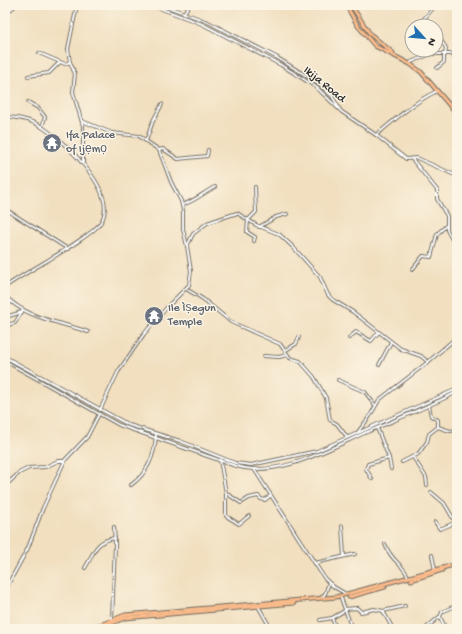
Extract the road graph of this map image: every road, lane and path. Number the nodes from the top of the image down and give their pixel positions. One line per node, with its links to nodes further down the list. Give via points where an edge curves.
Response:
1 (16, 5): 10 (street)
2 (77, 5): 18 (street, via 68,49)
3 (151, 5): 28 (street, Ikija Road, via 202,24 281,65 316,87)
4 (163, 5): 9 (street, Ikija Road)
5 (189, 5): 9 (street)
6 (346, 5): 23 (main road, via 358,26 375,46 417,68)
7 (351, 5): 19 (main road, via 365,29 373,37 386,49)
8 (436, 5): 11 (street)
9 (184, 13): 28 (street, Ikija Road, via 208,22 312,79 332,96)
10 (5, 14)
11 (425, 18)
12 (444, 45): 14 (street)
13 (39, 53): 17 (street)
14 (444, 55): 20 (street, via 452,54)
15 (419, 58): 19 (street)
16 (444, 58): 21 (street, via 444,62)
17 (60, 62): 18 (street); 22 (street, via 49,73)
18 (70, 62): 31 (street, via 75,71 73,92)
19 (411, 62): 27 (main road, via 430,77)
20 (457, 62)
21 (437, 68)
22 (28, 76)
23 (438, 90): 29 (main road); 33 (street, via 415,102)
24 (28, 102): 32 (street, via 38,108 45,117)
25 (457, 102): 27 (street)
26 (162, 104): 34 (street)
27 (454, 108): 29 (main road)
28 (342, 112): 33 (street)
29 (457, 112)
30 (5, 117): 32 (street, via 27,120)
31 (82, 121): 34 (street, via 105,131 139,136); 38 (street)
32 (42, 128): 38 (street)
33 (376, 135): 37 (street)
34 (146, 141): 35 (street)
35 (159, 150): 36 (street, via 163,149 178,159 207,156); 42 (street)
36 (208, 150)
37 (406, 159): 39 (street, via 417,158); 46 (street, via 412,159 437,190 437,199 447,216)
38 (83, 163): 50 (street, via 93,174 104,207 104,217 96,228)
39 (457, 176)
40 (215, 187): 42 (street, via 194,202)
41 (255, 187): 45 (street, via 256,212)
42 (182, 205): 49 (street, via 183,230)
43 (5, 208): 50 (street)
44 (287, 214): 47 (street)
45 (248, 220): 47 (street); 48 (street, via 247,232 255,237); 49 (street, via 237,213 213,219 193,234)
46 (447, 225): 51 (street); 52 (street, via 437,234 431,258 423,256)
47 (259, 227): 60 (street, via 279,234 320,277 330,298 353,312)
48 (254, 241)
49 (187, 246): 54 (street, via 191,279)
50 (68, 249): 53 (street)
51 (457, 259)
52 (412, 270)
53 (5, 287)
54 (186, 289): 65 (street, via 231,322 275,341); 76 (street, via 144,334 118,372)
55 (5, 296): 56 (street)
56 (22, 311): 57 (street); 58 (street, via 16,322); 59 (street, via 34,317)
57 (5, 319)
58 (5, 330)
59 (88, 332)
60 (378, 333): 63 (street, via 371,341 356,332); 64 (street)
61 (299, 336): 65 (street, via 296,344)
62 (457, 337): 70 (street)
63 (349, 338)
64 (391, 342): 70 (street); 71 (street)
65 (286, 350): 66 (street)
66 (287, 354): 67 (street, via 279,357); 83 (street, via 290,358 300,361 314,377 326,398 330,420 337,424)
67 (264, 356)
68 (5, 357): 76 (street)
69 (5, 361): 77 (street)
70 (428, 362): 74 (street, via 379,400)
71 (379, 365)
72 (338, 380): 74 (street, via 365,392)
73 (457, 391): 75 (street); 81 (street)
74 (375, 406): 81 (street)
75 (429, 406): 78 (street, via 431,416 438,420); 79 (street)
76 (100, 410): 82 (street, via 129,425)
77 (99, 414): 84 (street, via 119,425); 90 (street, via 87,437)
78 (438, 427): 80 (street, via 450,431); 87 (street, via 429,434 427,442)
79 (377, 428): 86 (street); 88 (street)
80 (457, 430)
81 (357, 432): 83 (street)
82 (156, 434): 84 (street); 85 (street, via 236,463 257,465 317,451)
83 (347, 437): 85 (street)
84 (156, 438): 89 (street); 95 (street, via 148,466 141,478)
85 (339, 442): 86 (street)
86 (341, 445): 93 (street, via 289,463)
87 (413, 457): 91 (street); 96 (street, via 426,477)
88 (389, 458): 92 (street); 94 (street, via 366,466)
89 (220, 460): 93 (street, via 240,468); 98 (street)
90 (64, 461): 97 (street, via 45,467 29,468); 117 (street, via 28,548)
91 (402, 462)
92 (391, 469)
93 (254, 470): 100 (street)
94 (372, 479)
95 (131, 485)
96 (427, 485)
97 (5, 486)
98 (226, 492): 100 (street, via 241,503 249,498 258,496 265,500); 101 (street, via 226,516 239,524)
99 (431, 492): 103 (street, via 444,503)
100 (270, 496): 111 (street)
101 (249, 516)
102 (435, 522): 103 (street, via 440,529)
103 (457, 523)
104 (342, 526): 110 (street)
105 (114, 527): 106 (street)
106 (115, 538): 113 (street, via 97,546); 129 (street)
107 (385, 544): 115 (street, via 390,556 404,568)
108 (355, 554): 110 (street)
109 (432, 555): 114 (street)
110 (344, 556): 111 (street)
111 (315, 563): 116 (street)
112 (457, 565): 114 (main road); 119 (main road)
113 (85, 568)
114 (435, 570): 115 (main road)
115 (408, 578): 118 (main road)
116 (329, 584): 118 (street); 120 (street, via 325,594)
117 (5, 590)
118 (348, 595): 120 (main road)
119 (341, 598): 122 (main road); 124 (street)
120 (318, 599): 129 (main road, via 125,615)
121 (457, 605): 126 (street, via 442,612)
122 (258, 606): 129 (main road); 133 (street)
123 (405, 606): 125 (street)
124 (346, 610): 125 (street, via 357,608 361,612 374,609); 127 (street); 135 (street)
125 (383, 611): 136 (street)
126 (440, 617): 137 (street); 138 (street)
127 (332, 618): 128 (street); 134 (street)
128 (320, 620)
129 (111, 621): 130 (main road); 131 (main road); 132 (street)
130 (90, 629)
131 (97, 629)
132 (110, 629)
133 (271, 629)
134 (336, 629)
135 (352, 629)
136 (393, 629)
137 (425, 629)
138 (446, 629)

